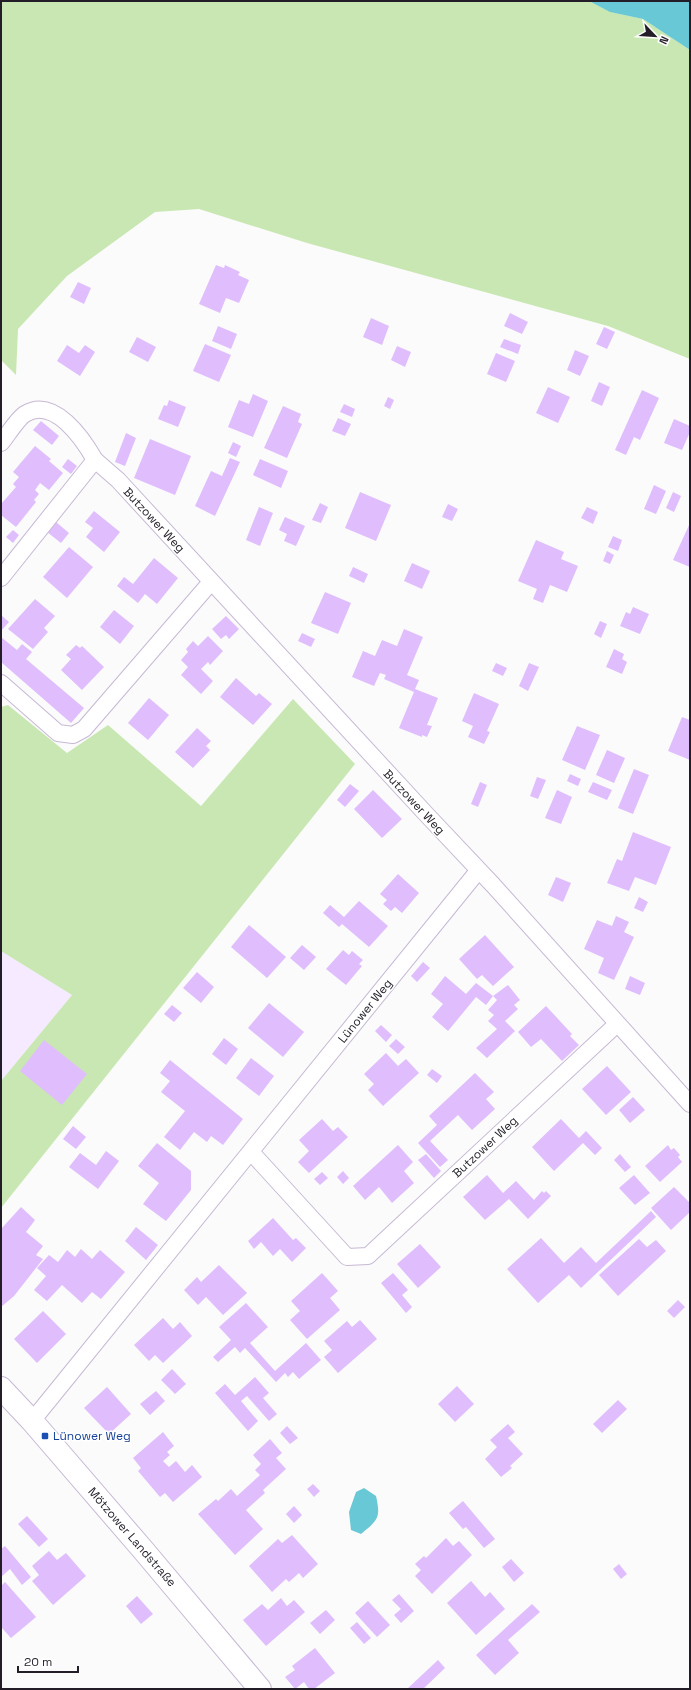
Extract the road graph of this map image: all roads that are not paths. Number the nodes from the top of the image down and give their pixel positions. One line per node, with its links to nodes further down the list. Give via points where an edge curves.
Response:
1 (1, 444): 2 (street, Butzower Weg, via 24,415 37,410 48,411 66,422 87,446)
2 (95, 460): 3 (street); 4 (street, Butzower Weg, via 118,480)
3 (1, 578)
4 (211, 582): 5 (street, via 84,729 73,735 58,733); 6 (street, Butzower Weg)
5 (1, 683)
6 (478, 871): 7 (street, Butzower Weg); 9 (street, Lünower Weg)
7 (617, 1024): 8 (street, Butzower Weg); 9 (street, Butzower Weg, via 368,1256 347,1257)
8 (690, 1104)
9 (251, 1152): 11 (street, Lünower Weg)
10 (1, 1388): 11 (main road, Mötzower Landstraße)
11 (32, 1421): 12 (main road, Mötzower Landstraße)
12 (260, 1689)

